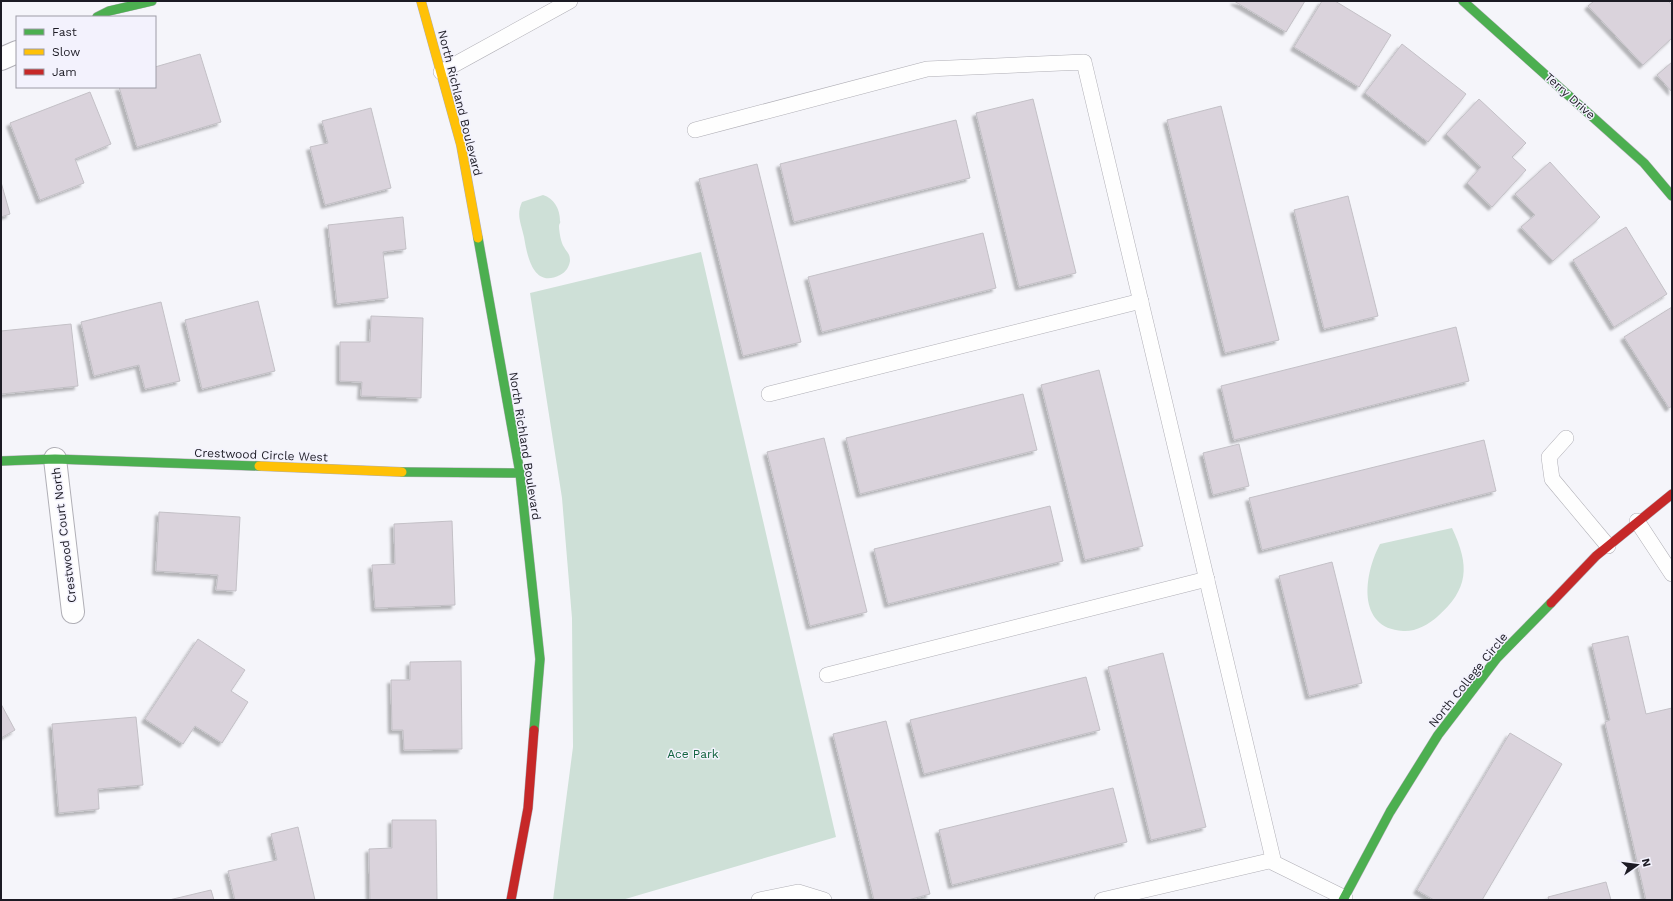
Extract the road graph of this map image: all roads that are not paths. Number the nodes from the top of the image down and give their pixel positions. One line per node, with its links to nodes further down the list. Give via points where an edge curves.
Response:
1 (152, 1): 5 (street)
2 (421, 1): 8 (street, North Richland Boulevard)
3 (570, 1): 8 (lane)
4 (1464, 1): 10 (street, Terry Drive, via 1644,164)
5 (99, 16)
6 (16, 52): 7 (street)
7 (1, 59)
8 (441, 72): 16 (street, North Richland Boulevard, via 460,145)
9 (695, 130): 11 (lane, via 927,69 1084,62)
10 (1672, 196)
11 (1141, 301): 12 (lane); 21 (lane)
12 (768, 394)
13 (1566, 438): 19 (lane, via 1549,457 1552,479)
14 (55, 459): 15 (street, Crestwood Circle West); 16 (street, Crestwood Circle West, via 408,472); 22 (street, Crestwood Court North)
15 (1, 461)
16 (520, 473): 26 (street, North Richland Boulevard, via 540,659 528,808)
17 (1672, 494): 18 (street, North College Circle)
18 (1637, 521): 19 (street, North College Circle); 20 (lane)
19 (1608, 546): 25 (street, North College Circle, via 1497,658 1438,735 1390,812)
20 (1672, 574)
21 (1207, 579): 23 (lane); 24 (lane)
22 (73, 612)
23 (827, 675)
24 (1273, 860): 25 (lane, via 1274,863); 29 (lane)
25 (1344, 899)
26 (511, 900)
27 (759, 900): 28 (lane, via 798,892)
28 (824, 900)
29 (1102, 900)

